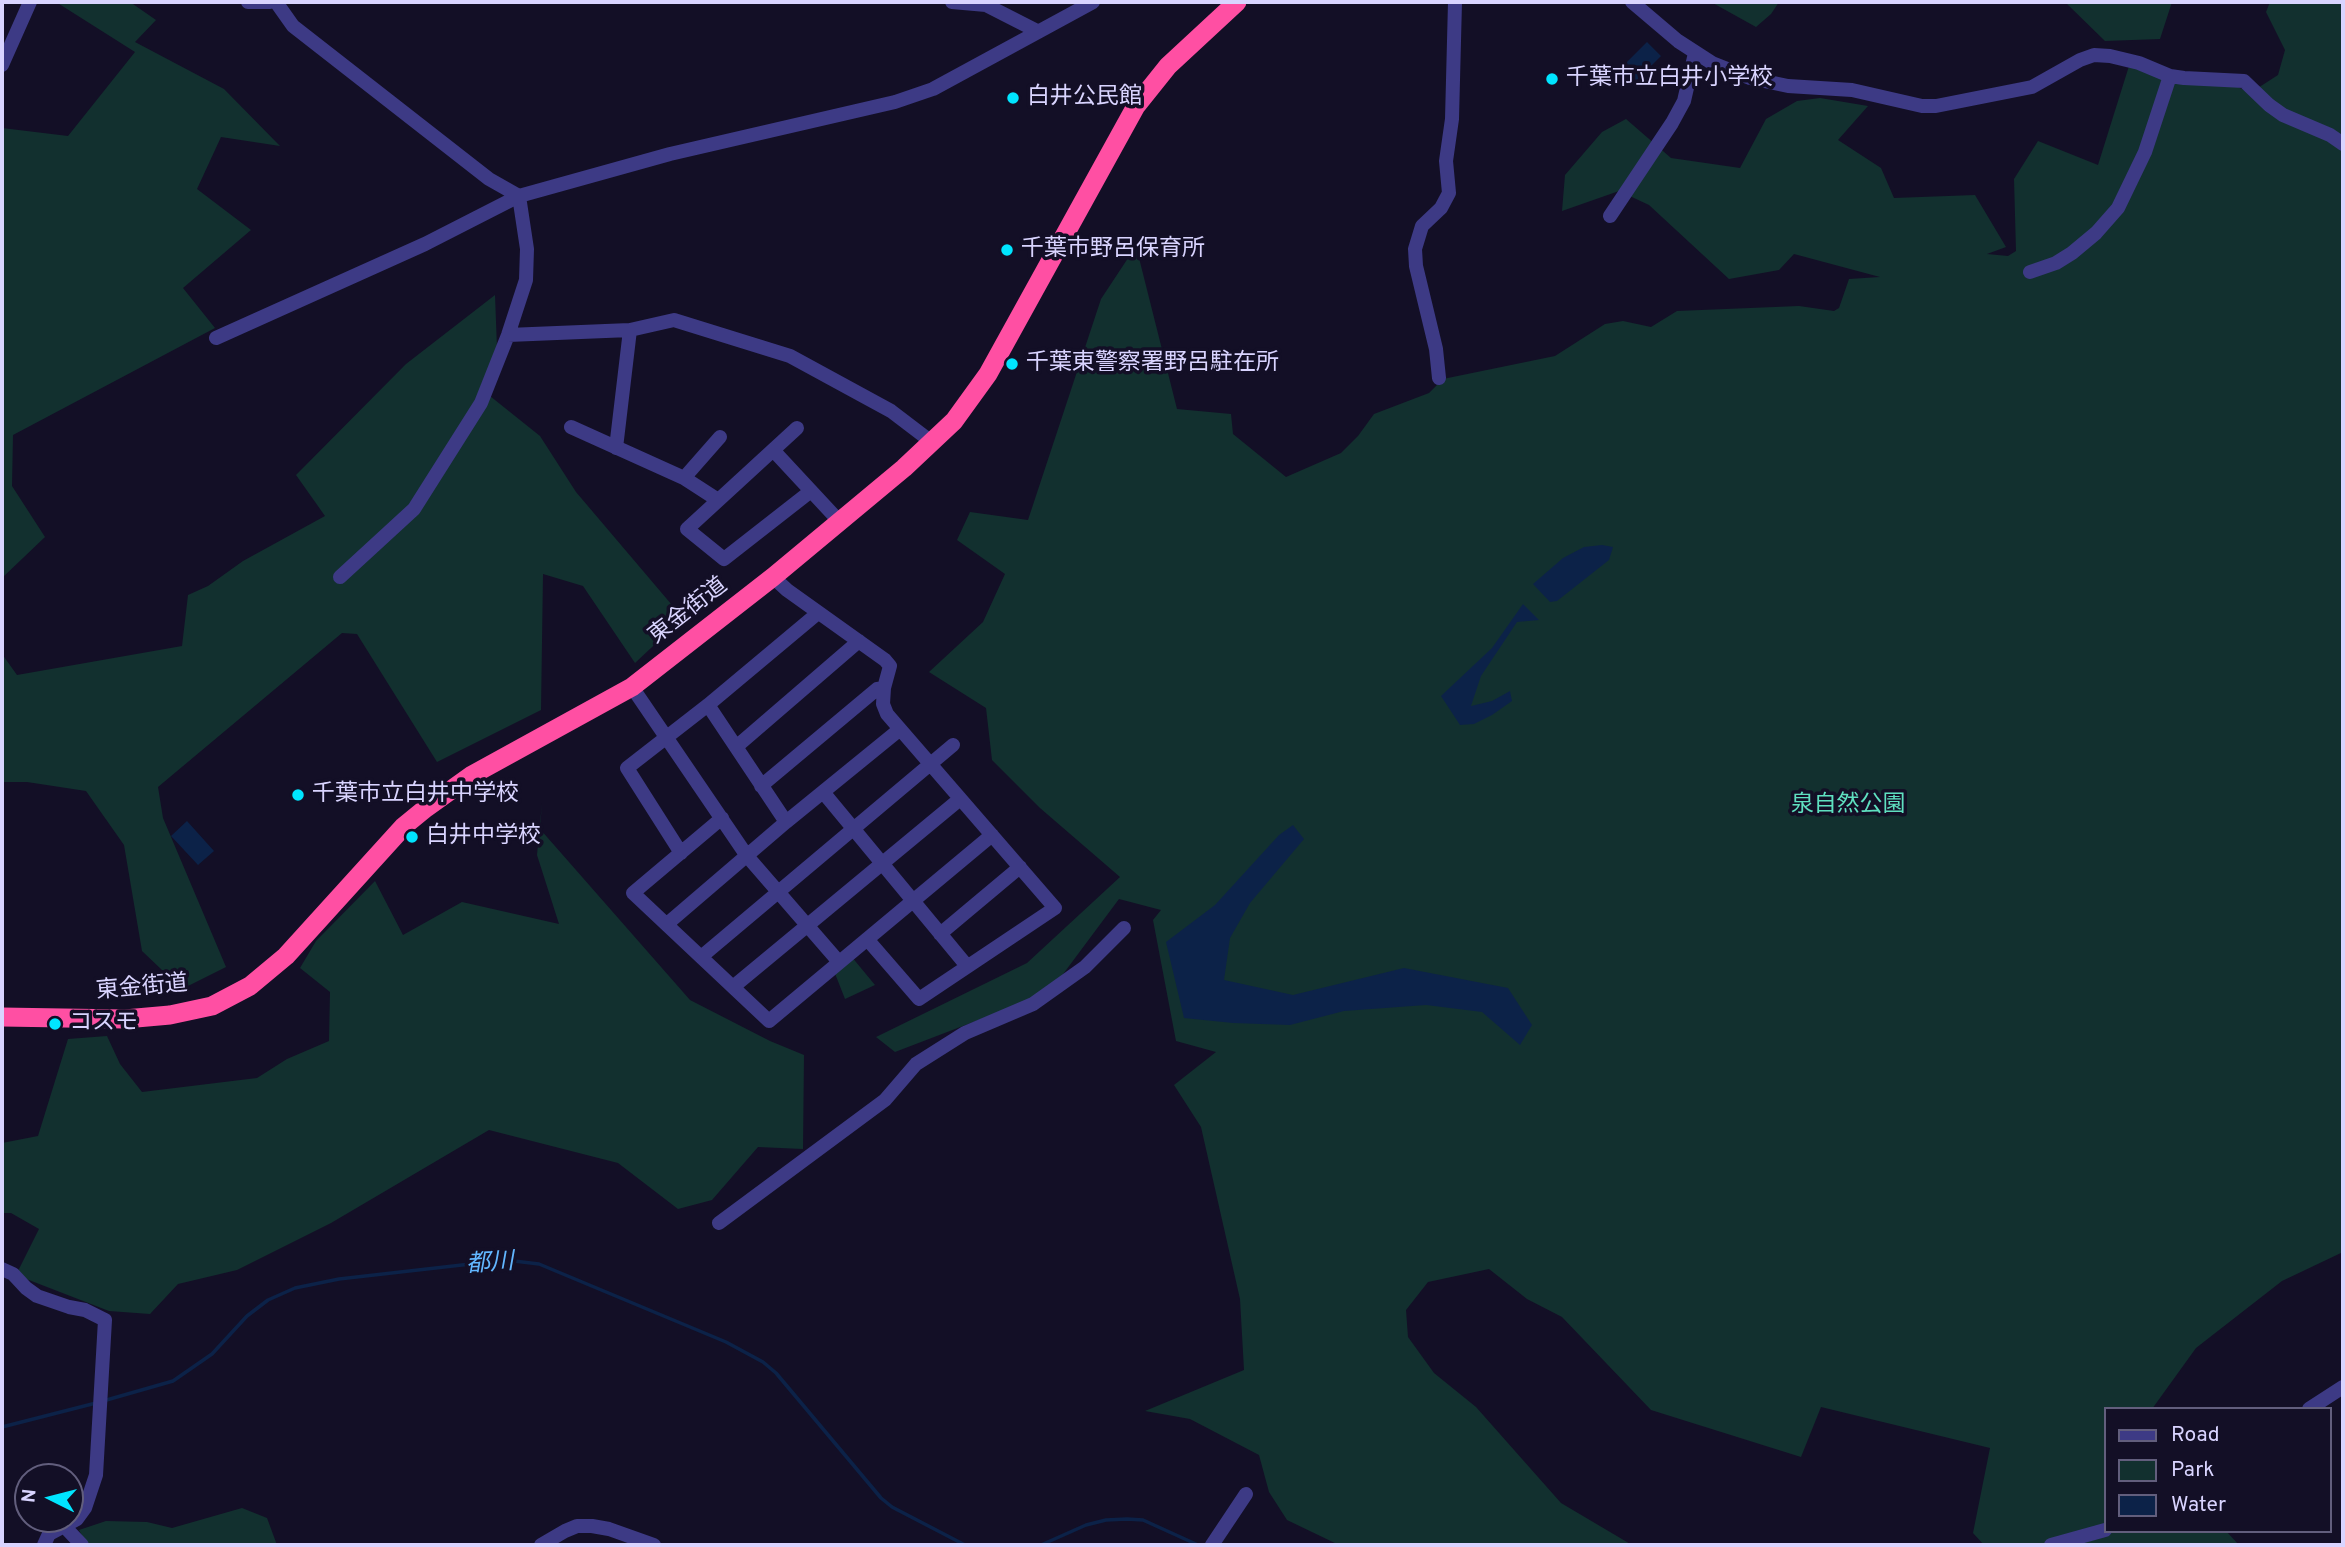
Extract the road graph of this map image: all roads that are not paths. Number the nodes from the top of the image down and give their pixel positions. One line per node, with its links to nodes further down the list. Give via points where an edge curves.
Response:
1 (30, 2): 12 (street)
2 (248, 2): 3 (street)
3 (270, 2)
4 (276, 2): 15 (street, via 293,26 489,179)
5 (952, 2): 10 (street, via 986,5)
6 (1093, 2): 10 (street)
7 (1455, 2): 21 (street, via 1452,119 1446,161 1449,193 1422,226 1415,249)
8 (1632, 2): 11 (street)
9 (1229, 4): 25 (highway, 東金街道, via 1136,106 988,374)
10 (1037, 31): 15 (street, via 933,89)
11 (1695, 53): 13 (street, via 1749,78 1807,89 1852,90 1922,106 2032,87 2094,55 2139,63); 16 (street, via 1684,101)
12 (2, 65)
13 (2170, 76): 14 (street, via 2244,81 2283,115); 17 (street, via 2142,159 2118,208 2071,253)
14 (2343, 144)
15 (519, 196): 19 (street, via 527,249 526,280); 20 (street, via 425,244)
16 (1610, 216)
17 (2030, 272)
18 (630, 330): 19 (street); 25 (street, via 674,320 790,356 891,411); 26 (street)
19 (508, 335): 32 (street, via 481,403 414,509)
20 (216, 338)
21 (1438, 378)
22 (571, 427): 26 (street)
23 (797, 428): 27 (street)
24 (720, 437): 28 (street)
25 (933, 443): 31 (highway, 東金街道)
26 (616, 448): 28 (street)
27 (773, 450): 29 (street); 30 (street)
28 (684, 478): 30 (street)
29 (811, 491): 30 (street, via 724,559 687,529); 31 (street)
30 (718, 500)
31 (839, 521): 33 (highway, 東金街道)
32 (340, 577)
33 (773, 577): 34 (street); 36 (highway, 東金街道)
34 (818, 613): 35 (street); 38 (street)
35 (859, 641): 37 (street, via 890,666); 42 (street)
36 (632, 687): 40 (street); 66 (highway, 東金街道, via 472,775 426,808 404,826 286,957 233,996 190,1012 150,1017)
37 (884, 688): 39 (street, via 883,704); 44 (street, via 877,689)
38 (708, 705): 40 (street); 42 (street)
39 (899, 730): 43 (street); 45 (street)
40 (667, 738): 47 (street); 51 (street, via 627,768)
41 (953, 745): 43 (street)
42 (736, 747): 44 (street)
43 (930, 765): 46 (street); 49 (street)
44 (761, 786): 48 (street)
45 (823, 792): 48 (street); 49 (street)
46 (960, 799): 50 (street); 53 (street)
47 (722, 818): 51 (street); 52 (street)
48 (786, 822): 52 (street)
49 (853, 828): 53 (street); 55 (street)
50 (992, 835): 54 (street); 56 (street)
51 (681, 853): 57 (street, via 633,893)
52 (747, 856): 55 (street); 57 (street)
53 (882, 863): 56 (street); 58 (street)
54 (1020, 867): 60 (street); 64 (street, via 1055,908)
55 (778, 891): 58 (street); 62 (street)
56 (913, 900): 60 (street); 61 (street)
57 (667, 924): 62 (street)
58 (807, 925): 63 (street); 65 (street)
59 (1124, 928): 67 (street, via 1085,967 1033,1004 965,1033 916,1064 885,1100)
60 (940, 934): 64 (street)
61 (867, 939): 63 (street); 64 (street, via 919,999)
62 (701, 957): 65 (street)
63 (839, 962): 65 (street, via 769,1021)
64 (967, 967)
65 (733, 987)
66 (2, 1017)
67 (719, 1223)
68 (2, 1269): 72 (street, via 37,1296 105,1321 96,1475)
69 (2343, 1387): 70 (street)
70 (2312, 1407)
71 (1246, 1494): 74 (street)
72 (84, 1509)
73 (2104, 1530): 77 (street)
74 (1215, 1540)
75 (541, 1545): 76 (street, via 577,1526 592,1526)
76 (654, 1545)
77 (2051, 1545)

